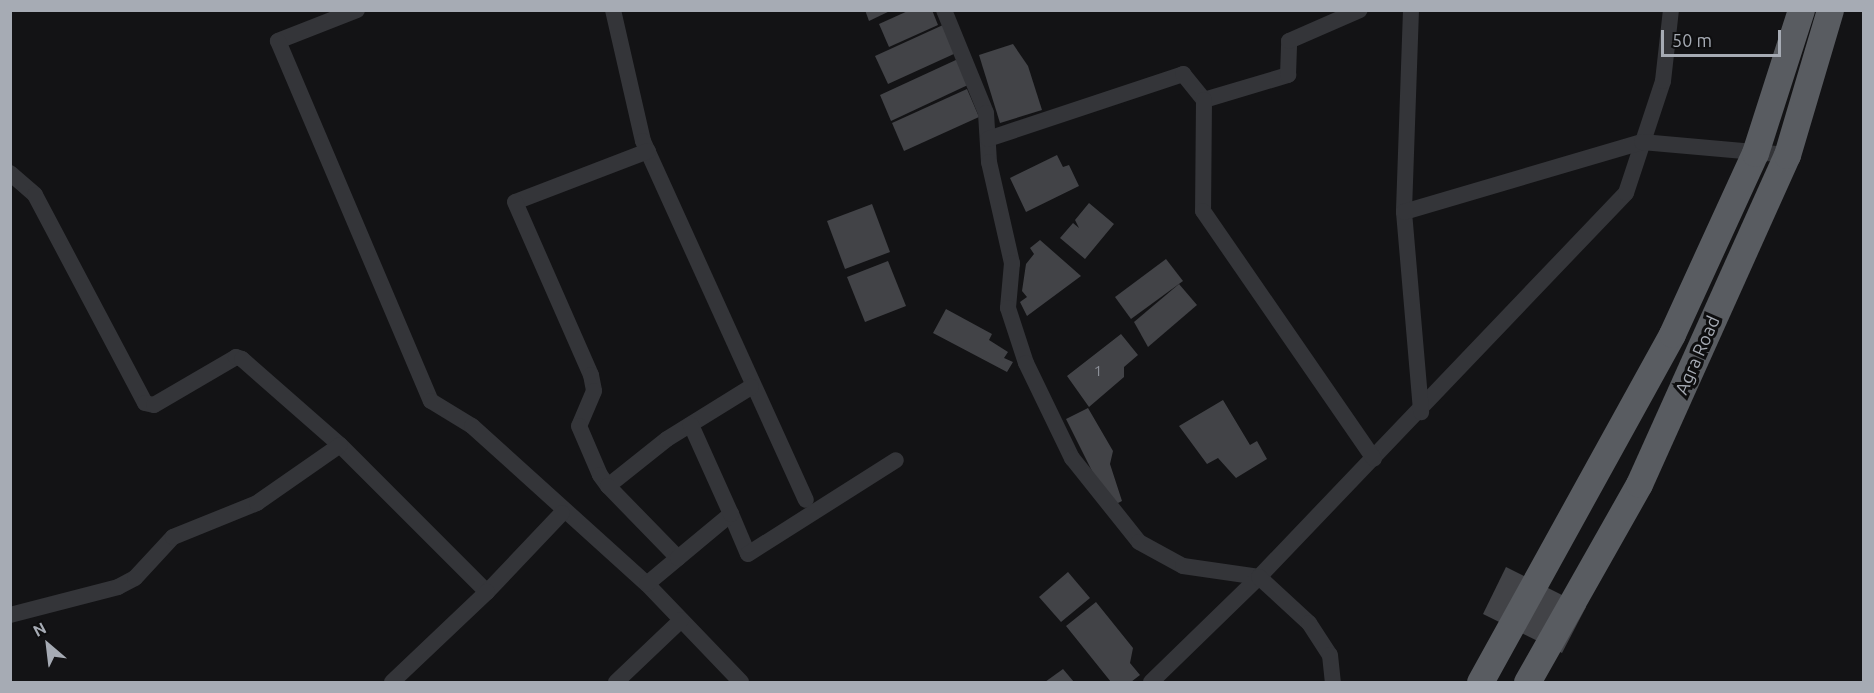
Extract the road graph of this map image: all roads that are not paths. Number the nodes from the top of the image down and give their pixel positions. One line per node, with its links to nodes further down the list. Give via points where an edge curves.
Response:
1 (357, 10): 25 (street, via 278,41 431,401 472,426)
2 (613, 10): 12 (street)
3 (944, 10): 10 (street, via 986,113)
4 (1360, 10): 9 (street, via 1289,41 1288,75)
5 (1412, 10): 16 (street)
6 (1671, 10): 11 (street, via 1663,81)
7 (1801, 10): 13 (highway)
8 (1830, 10): 14 (highway, Agra Road)
9 (1204, 100): 10 (street, via 1183,74); 21 (street, via 1203,211)
10 (988, 139): 28 (street, via 1008,232 1008,308 1026,363 1072,458 1122,525 1153,551 1183,566)
11 (1642, 142): 13 (street); 16 (street); 18 (street, via 1626,193)
12 (648, 151): 17 (street); 23 (street, via 515,202 591,375 594,391 579,426)
13 (1755, 153): 14 (street); 38 (highway, via 1672,334)
14 (1787, 155): 39 (highway, Agra Road, via 1639,484)
15 (10, 173): 20 (street, via 35,195 145,403 154,405 242,358)
16 (1404, 212): 18 (street)
17 (751, 387): 19 (street); 24 (street)
18 (1421, 412): 21 (street)
19 (691, 425): 23 (street); 26 (street)
20 (340, 445): 30 (street); 31 (street, via 257,503 173,537 135,578 118,587)
21 (1374, 459): 28 (street)
22 (896, 460): 26 (street, via 748,555)
23 (608, 486): 27 (street)
24 (806, 500)
25 (562, 513): 29 (street); 30 (street)
26 (731, 514): 27 (street)
27 (678, 558): 29 (street)
28 (1259, 577): 36 (street); 37 (street, via 1309,623 1330,655)
29 (647, 584): 32 (street)
30 (487, 592): 33 (street)
31 (10, 615)
32 (681, 620): 34 (street); 35 (street)
33 (392, 682)
34 (616, 682)
35 (741, 682)
36 (1151, 682)
37 (1333, 682)
38 (1480, 682)
39 (1527, 682)

